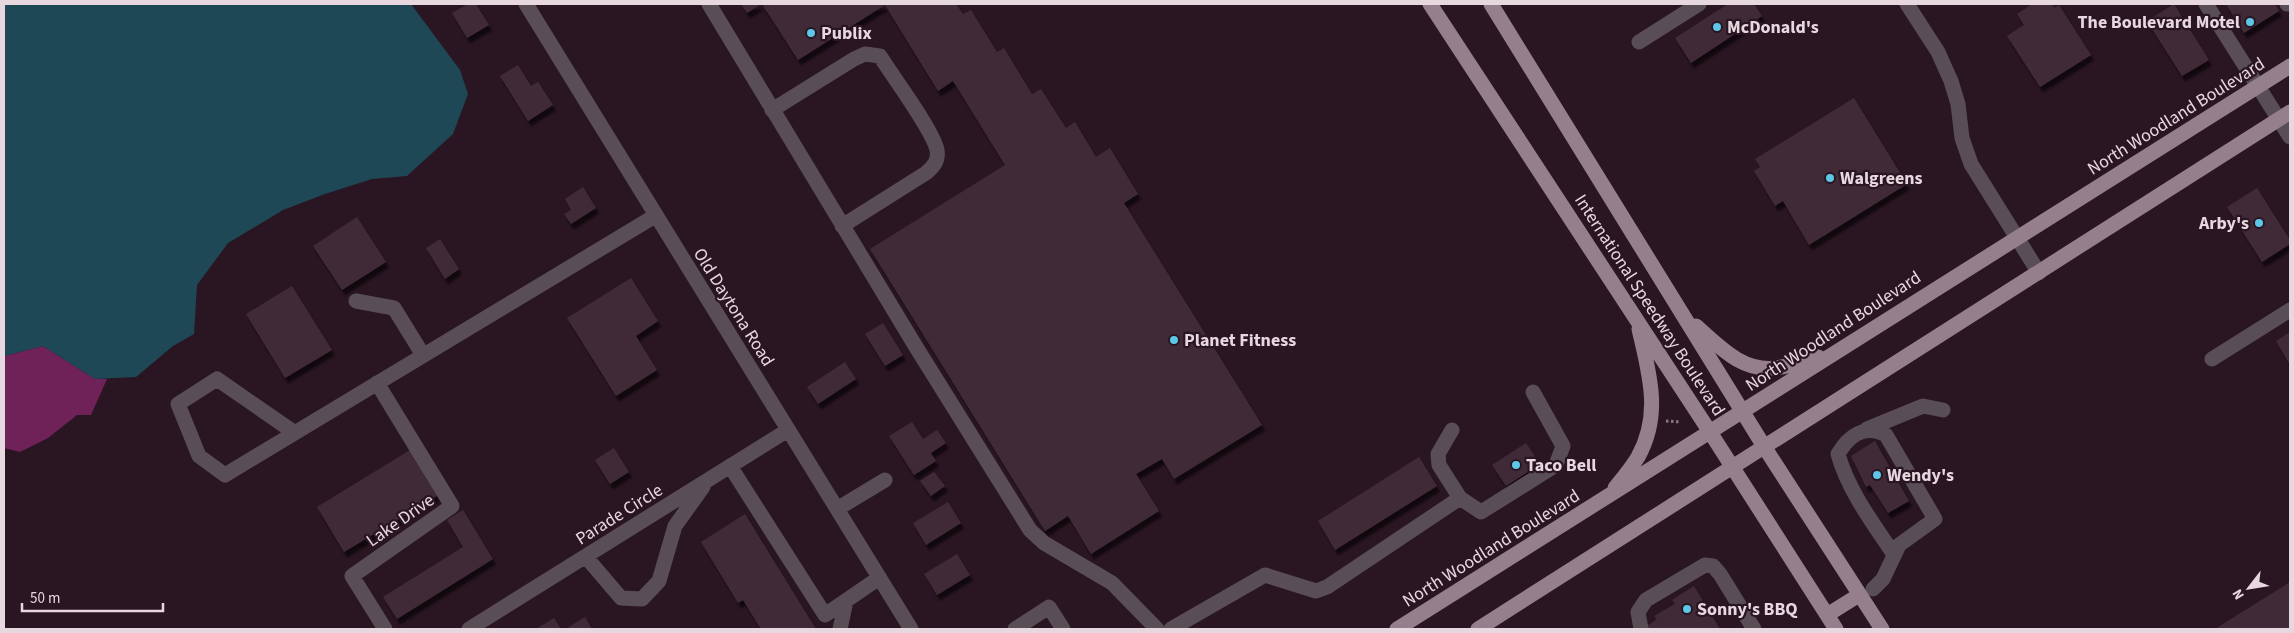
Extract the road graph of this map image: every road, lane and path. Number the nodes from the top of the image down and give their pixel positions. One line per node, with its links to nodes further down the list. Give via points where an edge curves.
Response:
1 (526, 4): 14 (street, Old Daytona Road)
2 (709, 4): 11 (street)
3 (1430, 4): 21 (main road, International Speedway Boulevard)
4 (1491, 4): 20 (main road, International Speedway Boulevard)
5 (1699, 4): 8 (street)
6 (1907, 4): 16 (street, via 1938,52 1951,82 1958,104 1962,138 1971,164)
7 (2206, 4): 10 (street)
8 (1639, 42)
9 (2290, 66): 10 (main road, North Woodland Boulevard)
10 (2258, 86): 12 (street); 16 (main road, North Woodland Boulevard)
11 (772, 110): 15 (street); 15 (street, via 854,59 873,54 880,56 929,132 937,150 935,164)
12 (2285, 115): 13 (street); 17 (main road)
13 (2290, 138)
14 (655, 216): 23 (street); 32 (street, Old Daytona Road)
15 (842, 226): 56 (street, via 1030,530 1044,543 1112,583)
16 (2018, 237): 17 (street); 22 (main road, North Woodland Boulevard)
17 (2039, 273): 36 (main road)
18 (356, 301): 23 (street, via 394,308)
19 (2290, 310): 24 (street)
20 (1686, 318): 22 (main road, via 1735,360 1750,366 1776,368); 28 (main road, International Speedway Boulevard)
21 (1637, 320): 34 (main road, International Speedway Boulevard); 41 (main road, via 1653,390 1651,419 1639,456)
22 (1829, 354): 28 (main road, North Woodland Boulevard)
23 (423, 356): 25 (street)
24 (2212, 359)
25 (378, 383): 35 (street); 50 (street, Lake Drive, via 452,506 352,576)
26 (1532, 392): 42 (street, via 1563,446 1556,466 1481,512)
27 (1943, 410): 31 (street, via 1923,406)
28 (1742, 411): 34 (main road, North Woodland Boulevard); 36 (main road, International Speedway Boulevard)
29 (1658, 420): 30 (path)
30 (1680, 422)
31 (1867, 429): 44 (street, via 1845,442 1838,454 1846,478); 44 (street, via 1886,435 1935,519 1899,545)
32 (788, 430): 37 (street, Parade Circle); 43 (street, Old Daytona Road)
33 (1452, 430): 42 (street, via 1440,448 1438,459)
34 (1710, 432): 38 (main road, International Speedway Boulevard); 41 (main road, North Woodland Boulevard)
35 (295, 433): 35 (street, via 224,475 199,456 178,404 216,379)
36 (1765, 448): 38 (main road); 47 (main road, International Speedway Boulevard)
37 (730, 466): 39 (street, Parade Circle); 48 (street, via 825,615)
38 (1732, 469): 49 (main road, International Speedway Boulevard); 59 (main road)
39 (708, 480): 45 (street, Parade Circle); 45 (street, via 675,526 660,582 642,599 621,598)
40 (885, 480): 43 (street)
41 (1610, 496): 58 (main road, North Woodland Boulevard)
42 (1460, 498): 57 (street, via 1327,587 1316,591 1265,576)
43 (837, 509): 46 (street, Old Daytona Road)
44 (1894, 553): 47 (street, via 1888,571)
45 (586, 556): 51 (street, Parade Circle)
46 (880, 578): 48 (street); 53 (street, Old Daytona Road)
47 (1866, 592): 49 (main road); 63 (main road, International Speedway Boulevard)
48 (846, 601): 52 (street)
49 (1827, 616): 62 (main road, International Speedway Boulevard)
50 (385, 629)
51 (469, 629)
52 (840, 629)
53 (911, 629)
54 (1015, 629): 55 (street, via 1049,607)
55 (1063, 629)
56 (1157, 629)
57 (1171, 629)
58 (1397, 629)
59 (1478, 629)
60 (1641, 629): 61 (street, via 1638,612 1646,600 1705,565 1713,566 1720,574)
61 (1754, 629)
62 (1836, 629)
63 (1882, 629)

